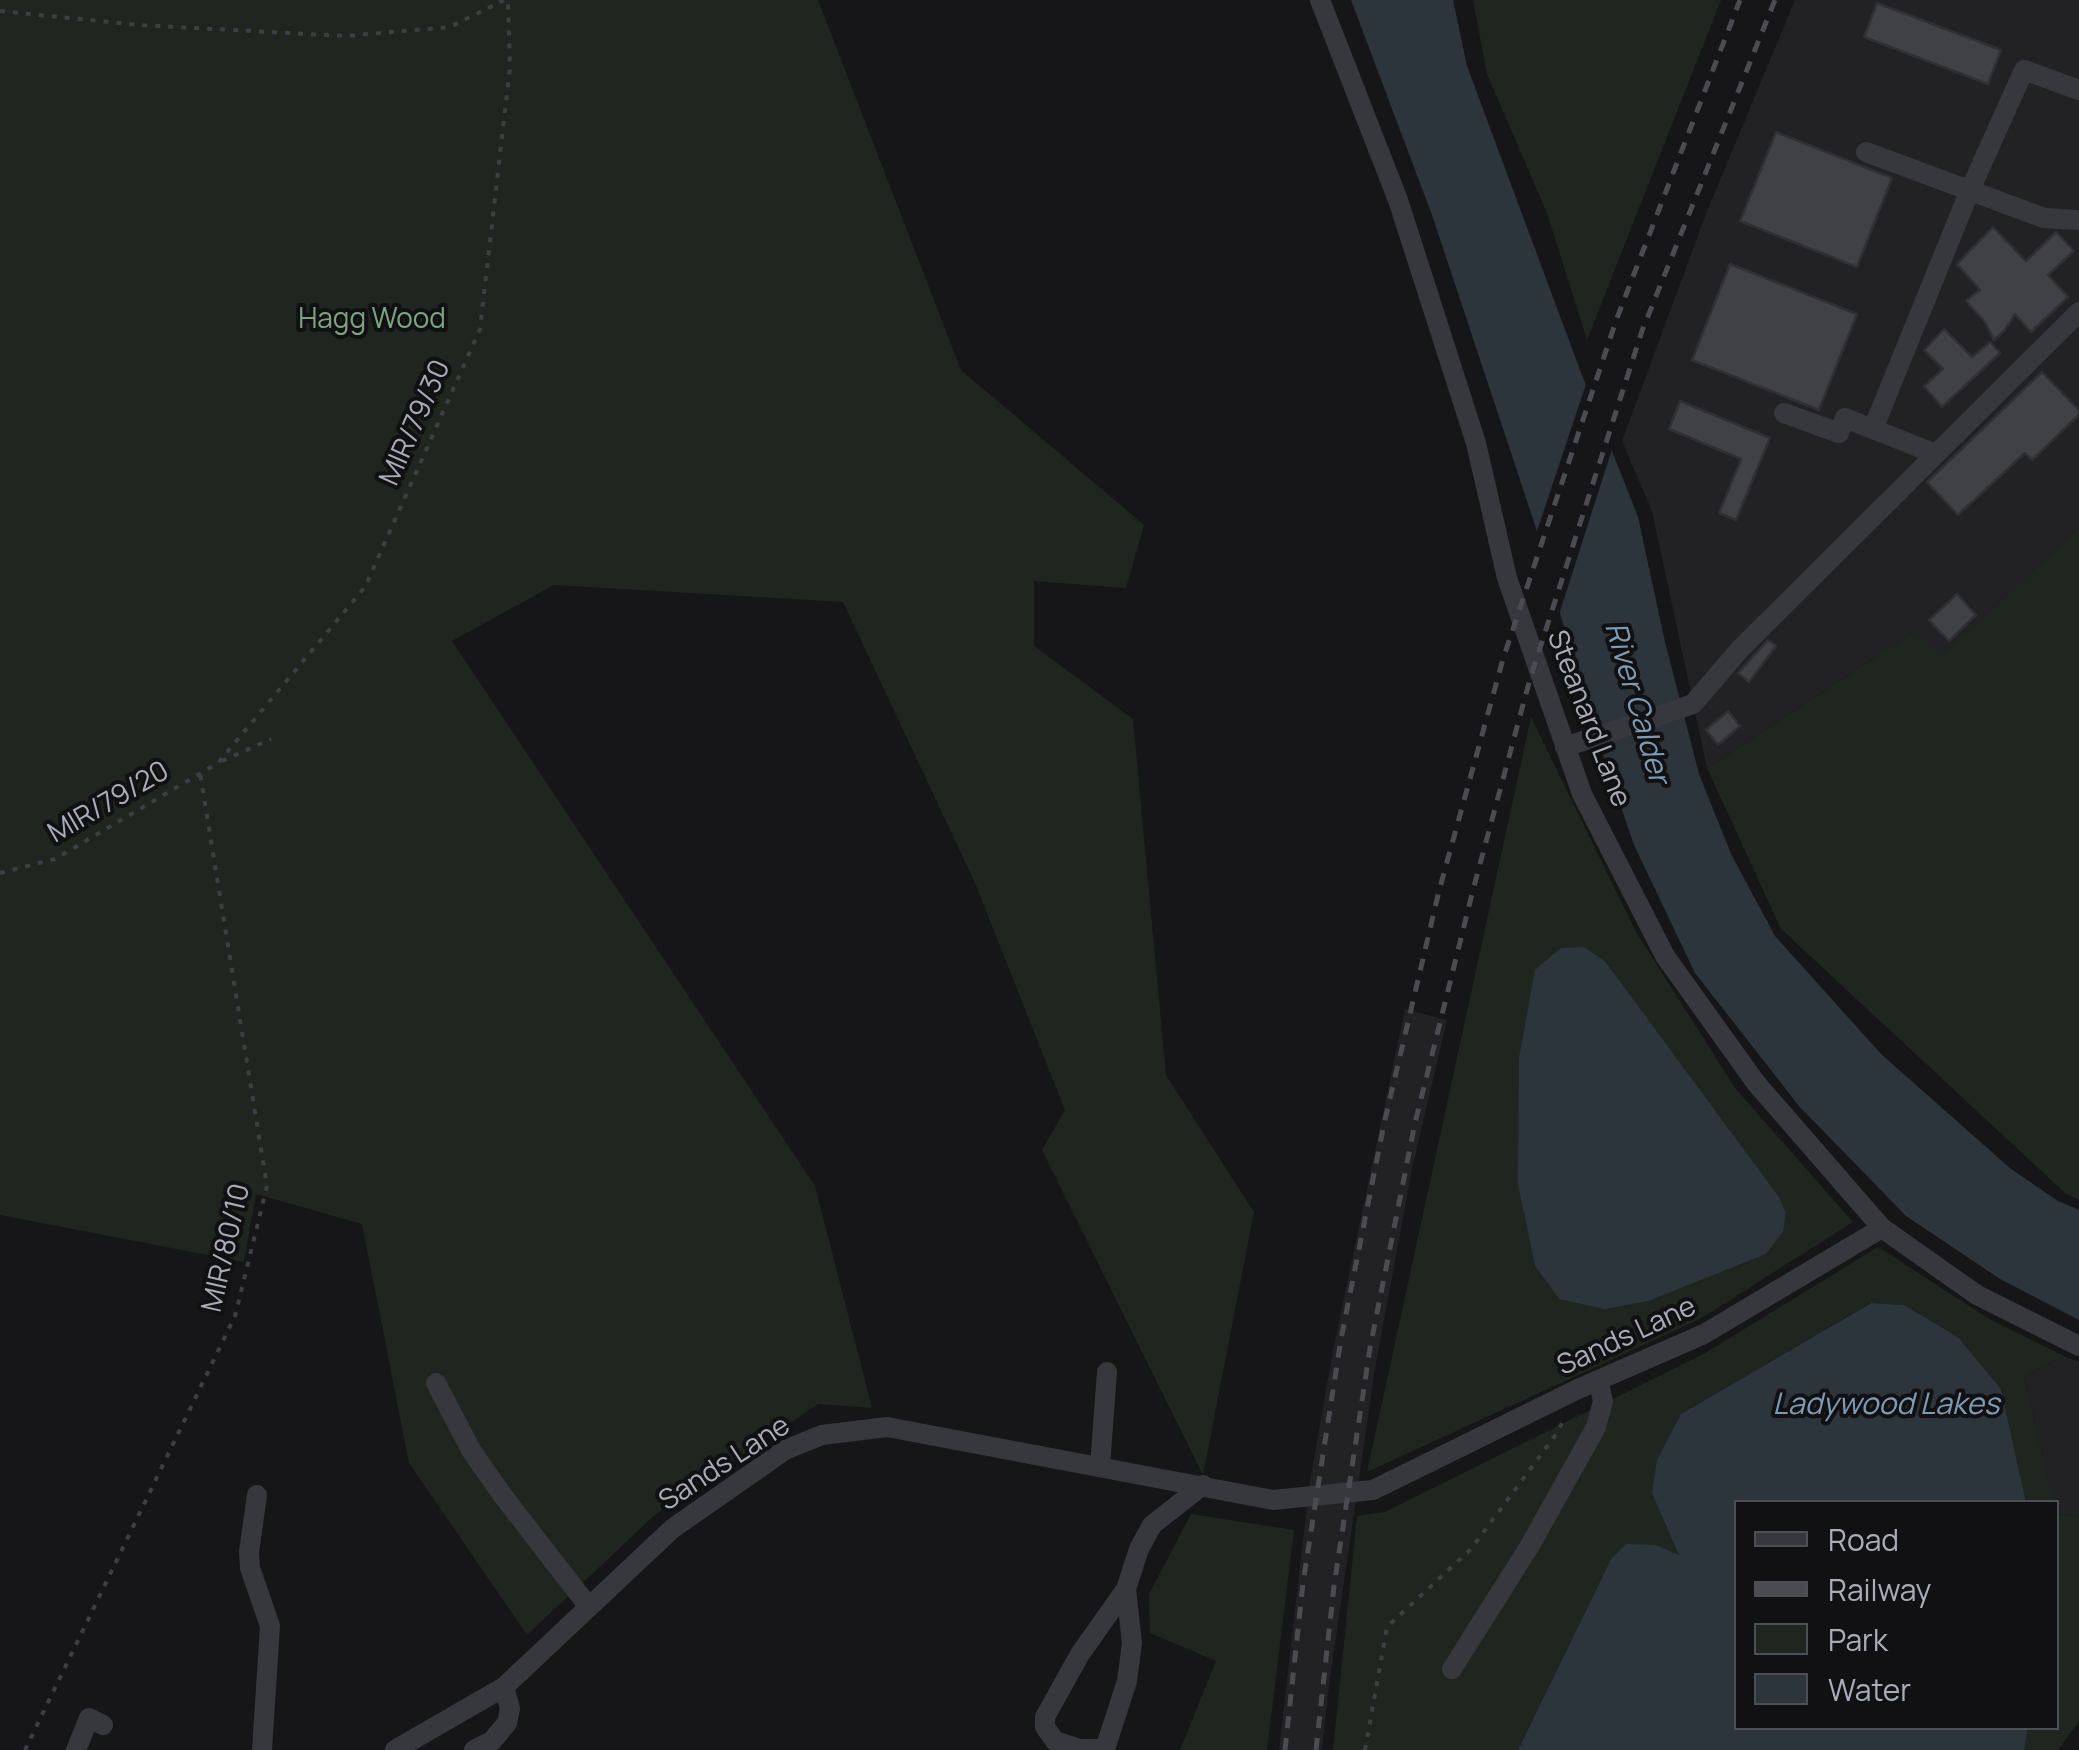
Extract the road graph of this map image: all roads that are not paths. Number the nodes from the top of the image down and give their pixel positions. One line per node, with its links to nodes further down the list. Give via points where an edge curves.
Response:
1 (1320, 0): 10 (street, Steanard Lane, via 1398,200 1476,443 1507,578)
2 (2079, 90): 4 (street, via 2024,70)
3 (1866, 152): 4 (street)
4 (1970, 190): 5 (street, via 2044,218); 8 (street)
5 (2079, 220)
6 (2079, 312): 9 (street)
7 (1784, 414): 8 (street, via 1839,433 1845,418)
8 (1872, 429): 9 (street)
9 (1936, 454): 10 (street, via 1741,648 1694,704)
10 (1573, 744): 11 (street, Steanard Lane, via 1582,794 1665,956 1756,1083)
11 (1882, 1228): 12 (street, Steanard Lane, via 1977,1295); 14 (street, Sands Lane, via 1704,1334)
12 (2079, 1346)
13 (1106, 1372): 16 (street)
14 (1598, 1380): 17 (street, Sands Lane, via 1373,1490 1274,1500); 21 (street, via 1603,1401 1596,1427)
15 (436, 1382): 20 (street, via 495,1485)
16 (1100, 1466): 17 (street, Sands Lane); 20 (street, Sands Lane, via 886,1427 822,1434 786,1450 672,1529)
17 (1203, 1485): 19 (street, via 1152,1525)
18 (257, 1495): 25 (street, via 250,1568 270,1626)
19 (1126, 1589): 19 (street, via 1045,1717 1055,1742 1105,1749 1128,1681)
20 (589, 1607): 22 (street, Sands Lane)
21 (1452, 1670)
22 (504, 1686): 26 (street, Sands Lane); 27 (street, via 507,1723)
23 (103, 1725): 24 (street, via 88,1718)
24 (76, 1750)
25 (262, 1750)
26 (396, 1750)
27 (474, 1750)

